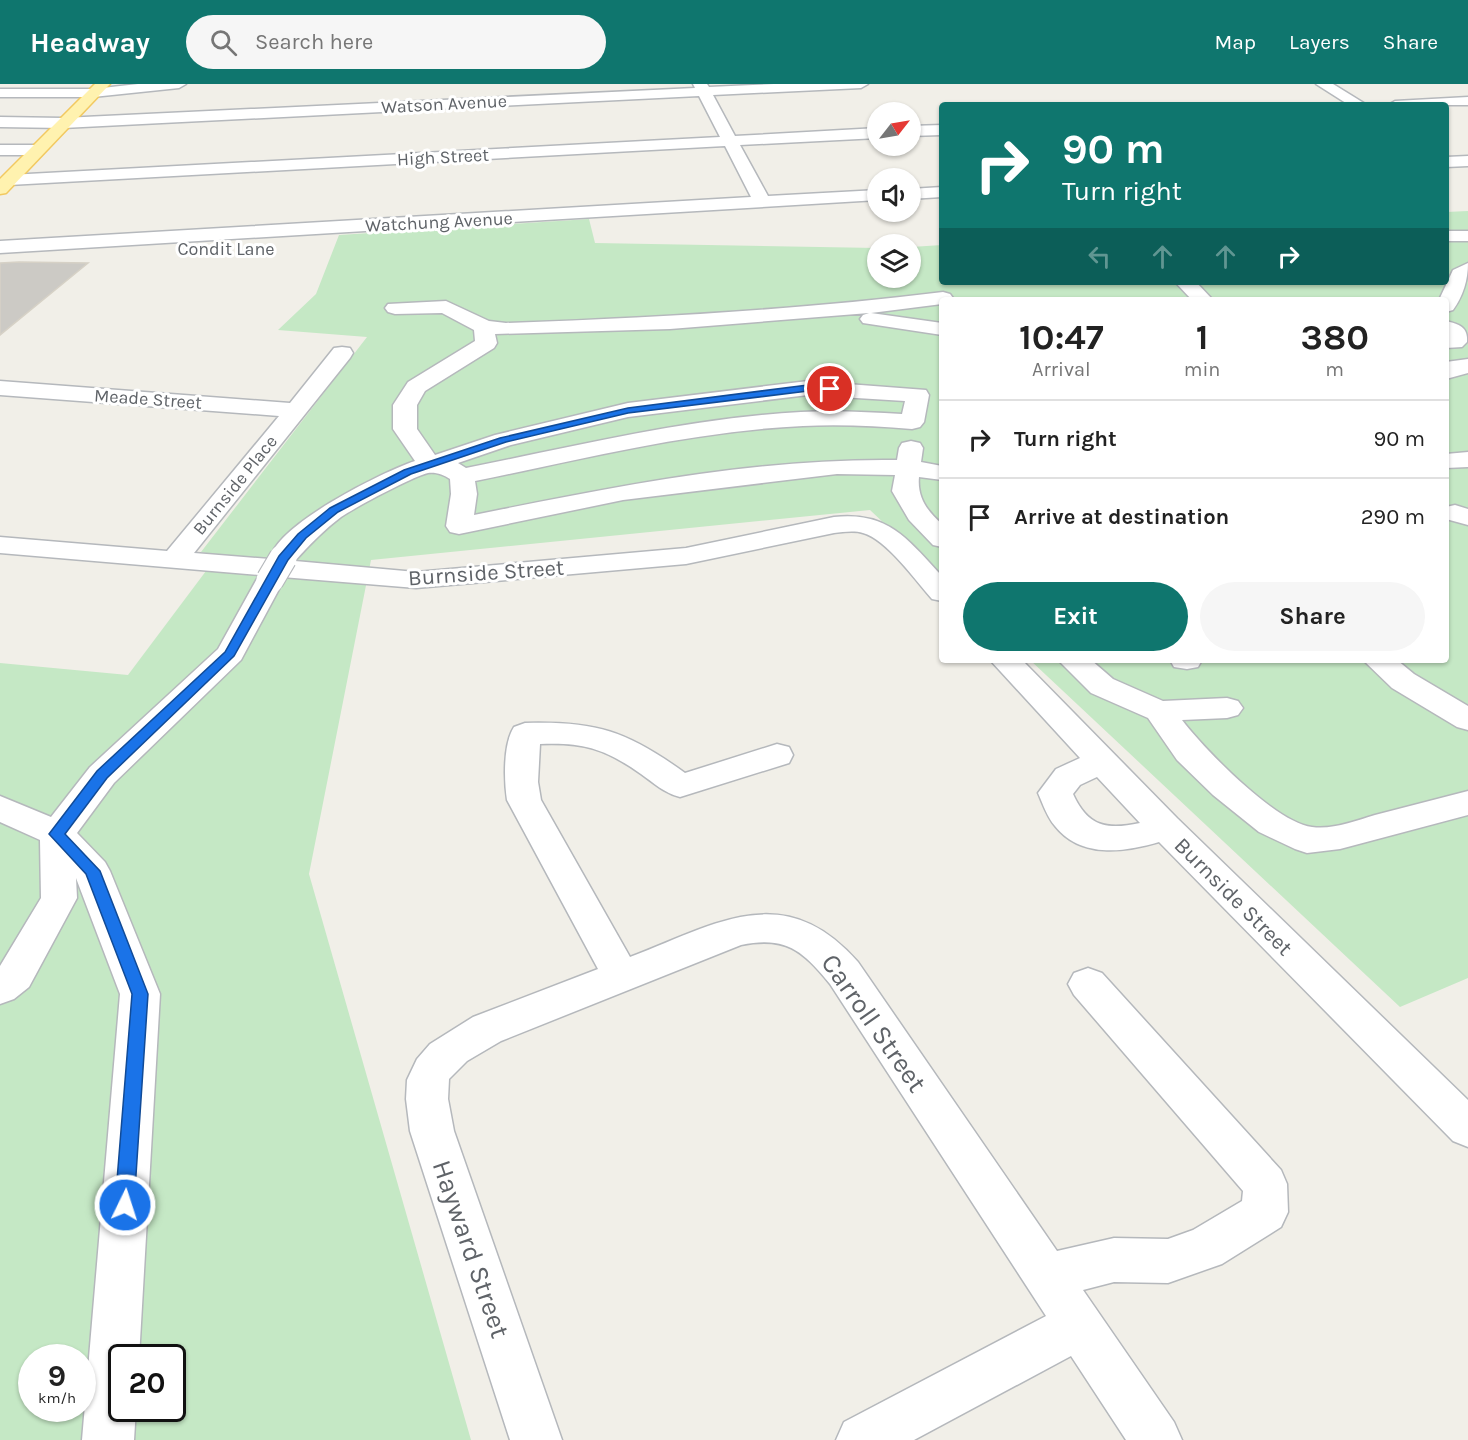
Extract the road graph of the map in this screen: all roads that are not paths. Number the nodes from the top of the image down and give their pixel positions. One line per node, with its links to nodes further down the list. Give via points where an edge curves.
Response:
1 (15, 84): 7 (street)
2 (179, 84): 5 (street)
3 (861, 84): 6 (street, Watson Avenue)
4 (1323, 84): 9 (street)
5 (98, 88): 7 (street); 12 (main road)
6 (702, 88): 12 (street, Watson Avenue, via 387,100 140,126); 16 (street)
7 (1, 93)
8 (1468, 101): 10 (street)
9 (1355, 102)
10 (1449, 102)
11 (0, 122): 12 (street, Watson Avenue)
12 (63, 123): 18 (main road)
13 (939, 130): 14 (street)
14 (921, 131)
15 (867, 134): 16 (street, High Street)
16 (728, 141): 19 (street, High Street); 23 (street)
17 (0, 150): 18 (street)
18 (37, 150): 19 (main road)
19 (5, 184)
20 (939, 192): 21 (street)
21 (921, 193)
22 (867, 196): 23 (street, Watchung Avenue)
23 (762, 202): 24 (street, Watchung Avenue)
24 (321, 229): 27 (street, Watchung Avenue); 30 (street)
25 (1449, 236): 26 (street)
26 (1468, 236)
27 (119, 240): 28 (street, Watchung Avenue); 29 (street, Condit Lane, via 128,246 149,249)
28 (0, 248)
29 (281, 248)
30 (316, 248)
31 (1468, 268): 35 (street, via 1460,273)
32 (1188, 285): 34 (street)
33 (946, 293): 37 (street)
34 (1200, 297)
35 (1449, 299)
36 (396, 308): 38 (street, via 446,307)
37 (825, 312): 38 (street, via 622,325); 39 (street)
38 (484, 327): 50 (street, via 486,343 416,387 405,405 405,429)
39 (939, 329)
40 (342, 353): 46 (street, Burnside Place)
41 (1468, 366): 42 (street)
42 (1449, 370)
43 (0, 388): 46 (street, Meade Street)
44 (918, 395): 45 (street); 47 (street); 50 (street, via 808,388 628,410 503,440)
45 (939, 398)
46 (296, 410): 56 (street, Burnside Place)
47 (912, 422): 51 (street); 53 (street, via 869,418 785,420 675,435)
48 (1468, 459): 49 (street)
49 (1449, 461)
50 (430, 465): 53 (street, via 451,469); 69 (street, via 334,510 302,536 276,569 230,654 102,775)
51 (909, 468): 52 (street); 53 (street, via 837,467 623,492 459,526 464,494); 54 (street, via 904,491 922,520)
52 (939, 473)
53 (462, 476)
54 (939, 536)
55 (0, 545): 56 (street, Burnside Street)
56 (174, 560): 57 (street, Burnside Street, via 431,579 686,556 847,523 882,530)
57 (939, 590)
58 (1008, 663): 65 (street, Burnside Street)
59 (1076, 663): 62 (street, via 1102,686)
60 (1382, 663): 63 (street, via 1403,681)
61 (1227, 708): 62 (street)
62 (1159, 711): 66 (street, via 1189,752 1225,787 1271,823 1307,840 1340,837)
63 (1468, 720)
64 (777, 755): 70 (street, via 680,786 616,742 580,733 525,734 521,782 524,800)
65 (1100, 762): 68 (street, Burnside Street); 68 (street, via 1068,777 1055,793 1067,818 1094,838 1132,839)
66 (1468, 803)
67 (0, 808): 69 (street)
68 (1165, 827): 74 (street, Burnside Street)
69 (57, 834): 72 (street, via 59,897 15,976); 77 (street, via 92,871 140,994)
70 (621, 976): 73 (street, Carroll Street, via 487,1029); 75 (street, Carroll Street, via 756,926 796,932 814,942 844,973)
71 (1088, 984): 75 (street, via 1265,1184 1265,1212 1206,1248 1168,1261 1114,1260)
72 (0, 988)
73 (442, 1058): 78 (street, Hayward Street, via 428,1079 427,1106 432,1131)
74 (1468, 1128)
75 (1045, 1276): 76 (street, Carroll Street)
76 (1079, 1325): 79 (street); 80 (street, Carroll Street)
77 (108, 1440)
78 (536, 1440)
79 (862, 1440)
80 (1156, 1440)

